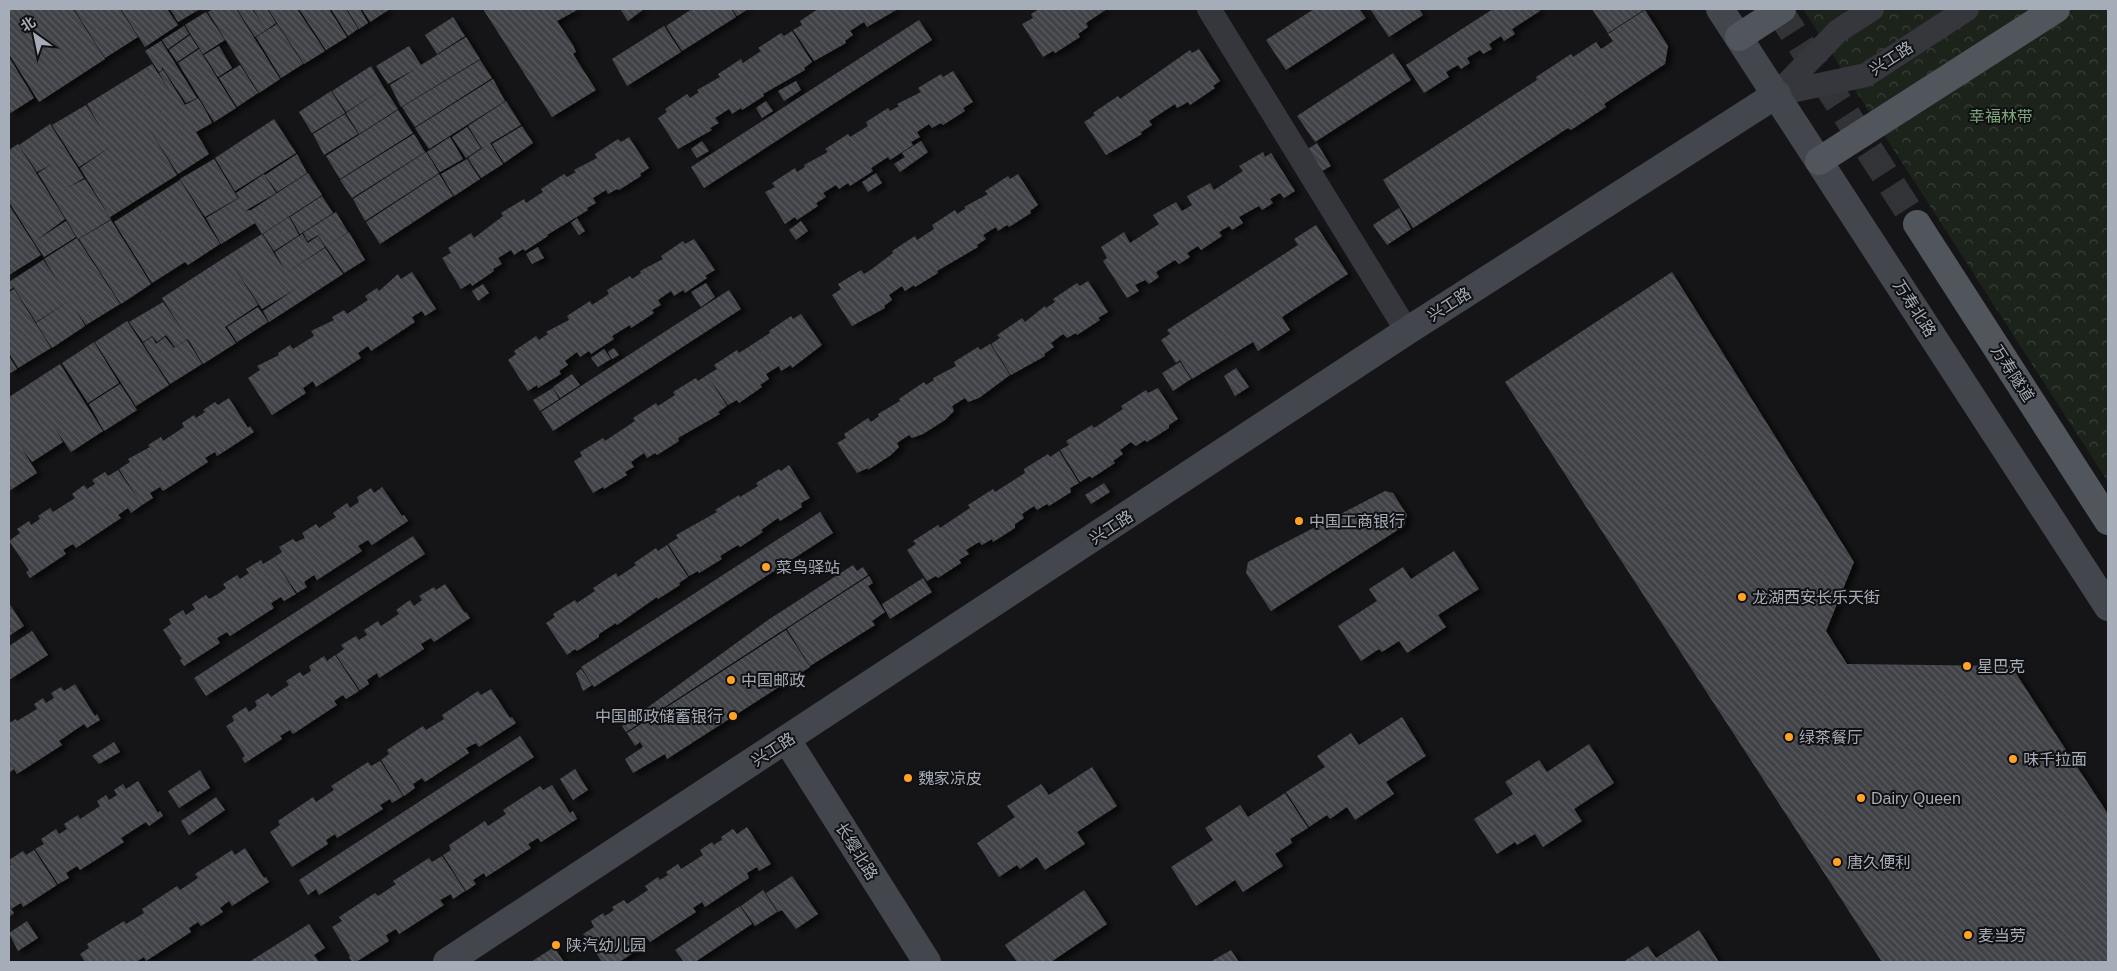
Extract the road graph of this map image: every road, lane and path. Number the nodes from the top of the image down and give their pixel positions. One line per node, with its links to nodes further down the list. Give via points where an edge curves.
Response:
1 (1209, 9): 11 (street)
2 (1720, 9): 7 (street, 万寿北路)
3 (1782, 9): 7 (main road)
4 (1872, 9): 8 (street, 兴工路, via 1838,30)
5 (1967, 9): 8 (street, 兴工路, via 1866,75)
6 (2056, 9): 9 (main road)
7 (1739, 37): 8 (street, 万寿北路)
8 (1777, 94): 9 (street, 万寿北路); 11 (street, 兴工路)
9 (1818, 161): 13 (street, 万寿北路)
10 (1917, 224): 12 (main road, 万寿隧道)
11 (1407, 331): 14 (street, 兴工路)
12 (2108, 521)
13 (2108, 607)
14 (787, 740): 15 (street, 兴工路); 16 (street, 长缨北路)
15 (447, 962)
16 (927, 962)

